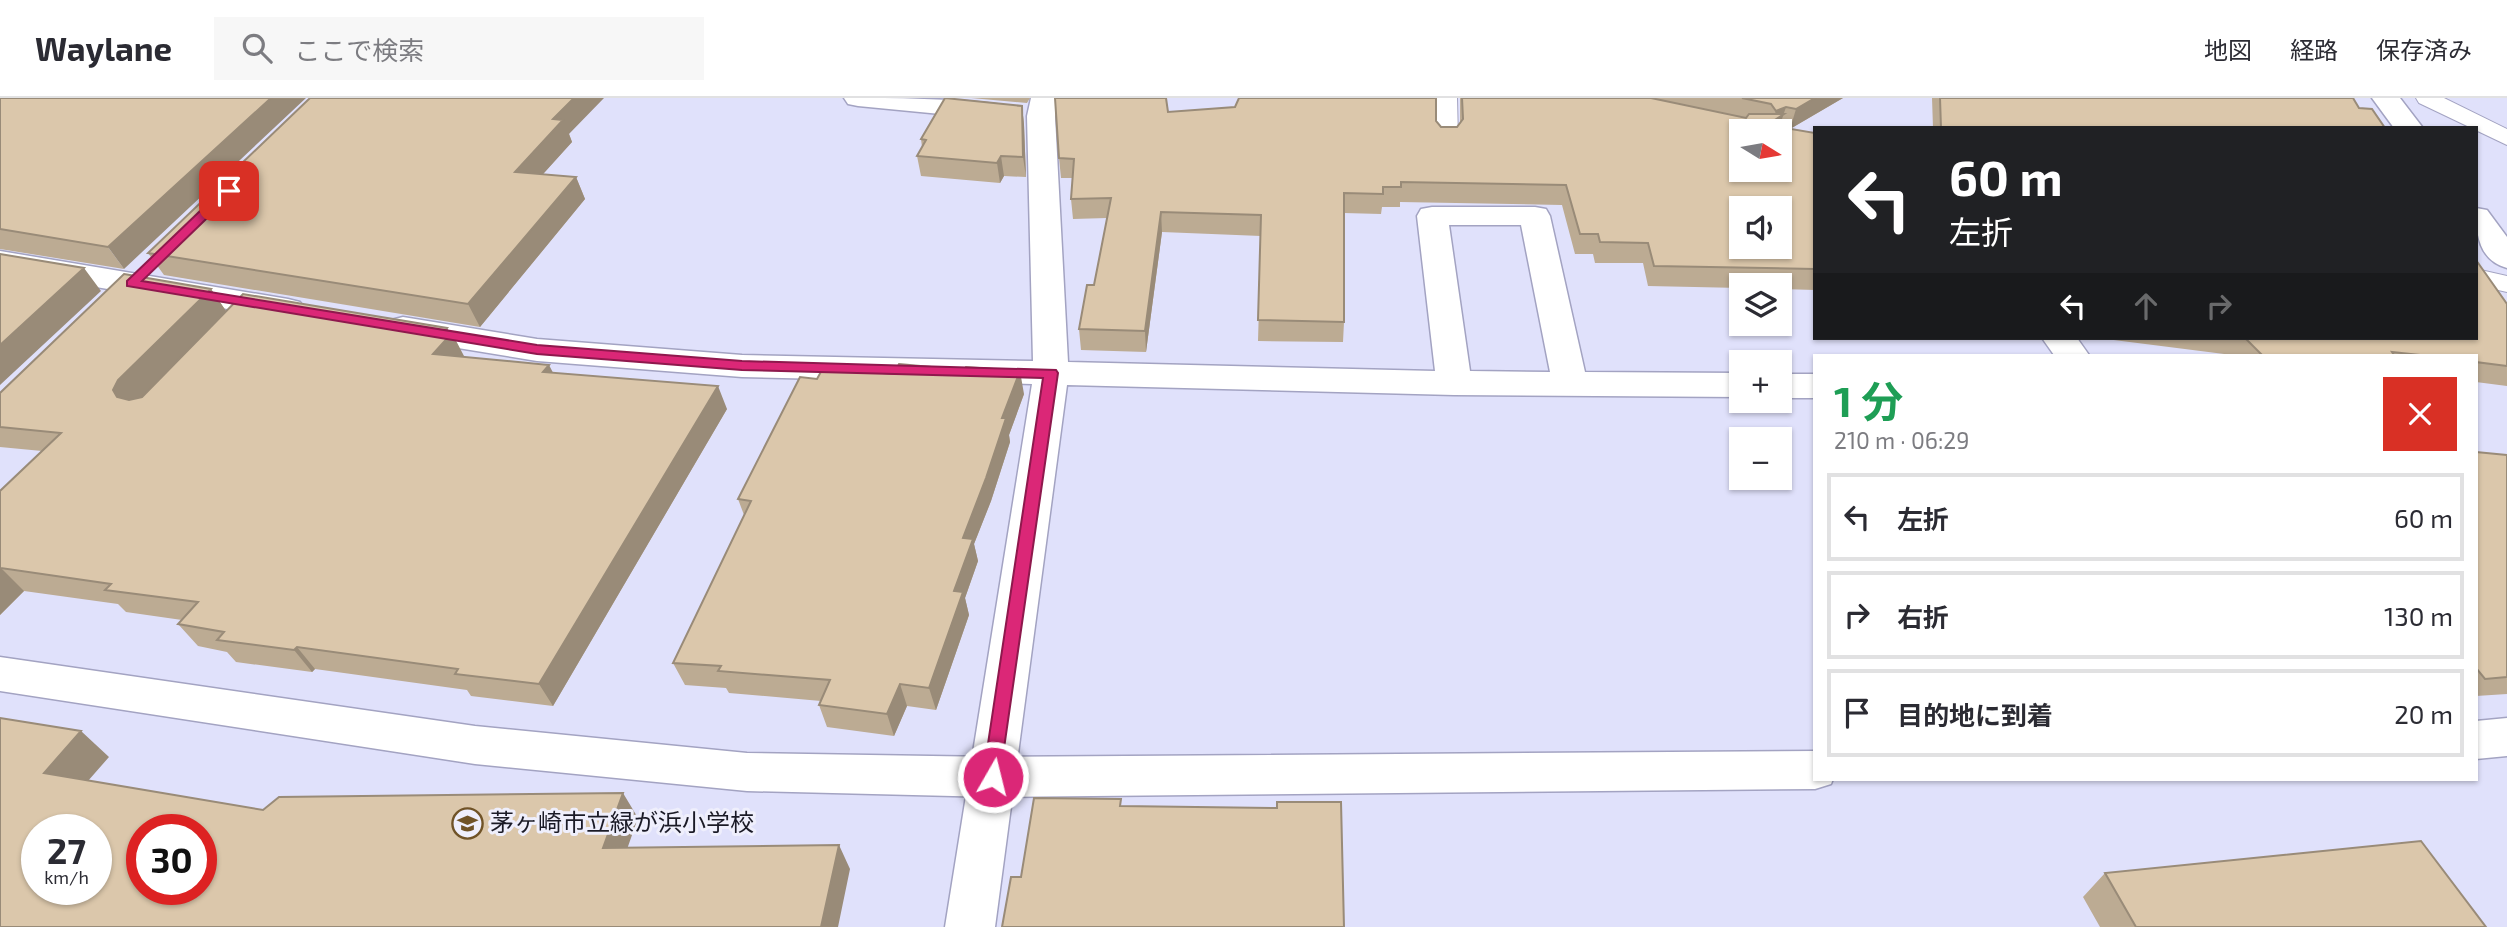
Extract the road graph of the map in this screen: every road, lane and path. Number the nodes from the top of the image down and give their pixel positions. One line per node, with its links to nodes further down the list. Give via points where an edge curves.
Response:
1 (858, 98): 5 (street)
2 (1446, 98): 8 (lane)
3 (2386, 98): 6 (street)
4 (2427, 98): 7 (lane)
5 (1043, 107): 21 (street)
6 (2407, 126)
7 (2507, 138)
8 (1447, 139)
9 (2478, 220): 11 (street)
10 (161, 256): 14 (street)
11 (2507, 258)
12 (0, 261): 14 (street)
13 (2478, 277): 15 (lane)
14 (132, 284): 16 (street); 17 (street, via 243,313)
15 (2507, 284)
16 (103, 310)
17 (320, 314)
18 (375, 323): 21 (street, via 537,350 742,366)
19 (2061, 340): 20 (street)
20 (2071, 354)
21 (1051, 373): 22 (street); 31 (street)
22 (1454, 383): 23 (street); 23 (street, via 1433,216 1535,216)
23 (1570, 383): 24 (street)
24 (1729, 385)
25 (1792, 386): 26 (street)
26 (1813, 386)
27 (0, 674): 31 (street, via 475,745 747,772)
28 (2507, 737): 29 (street)
29 (2478, 740)
30 (1813, 770): 31 (street)
31 (993, 777): 32 (street)
32 (970, 927)

